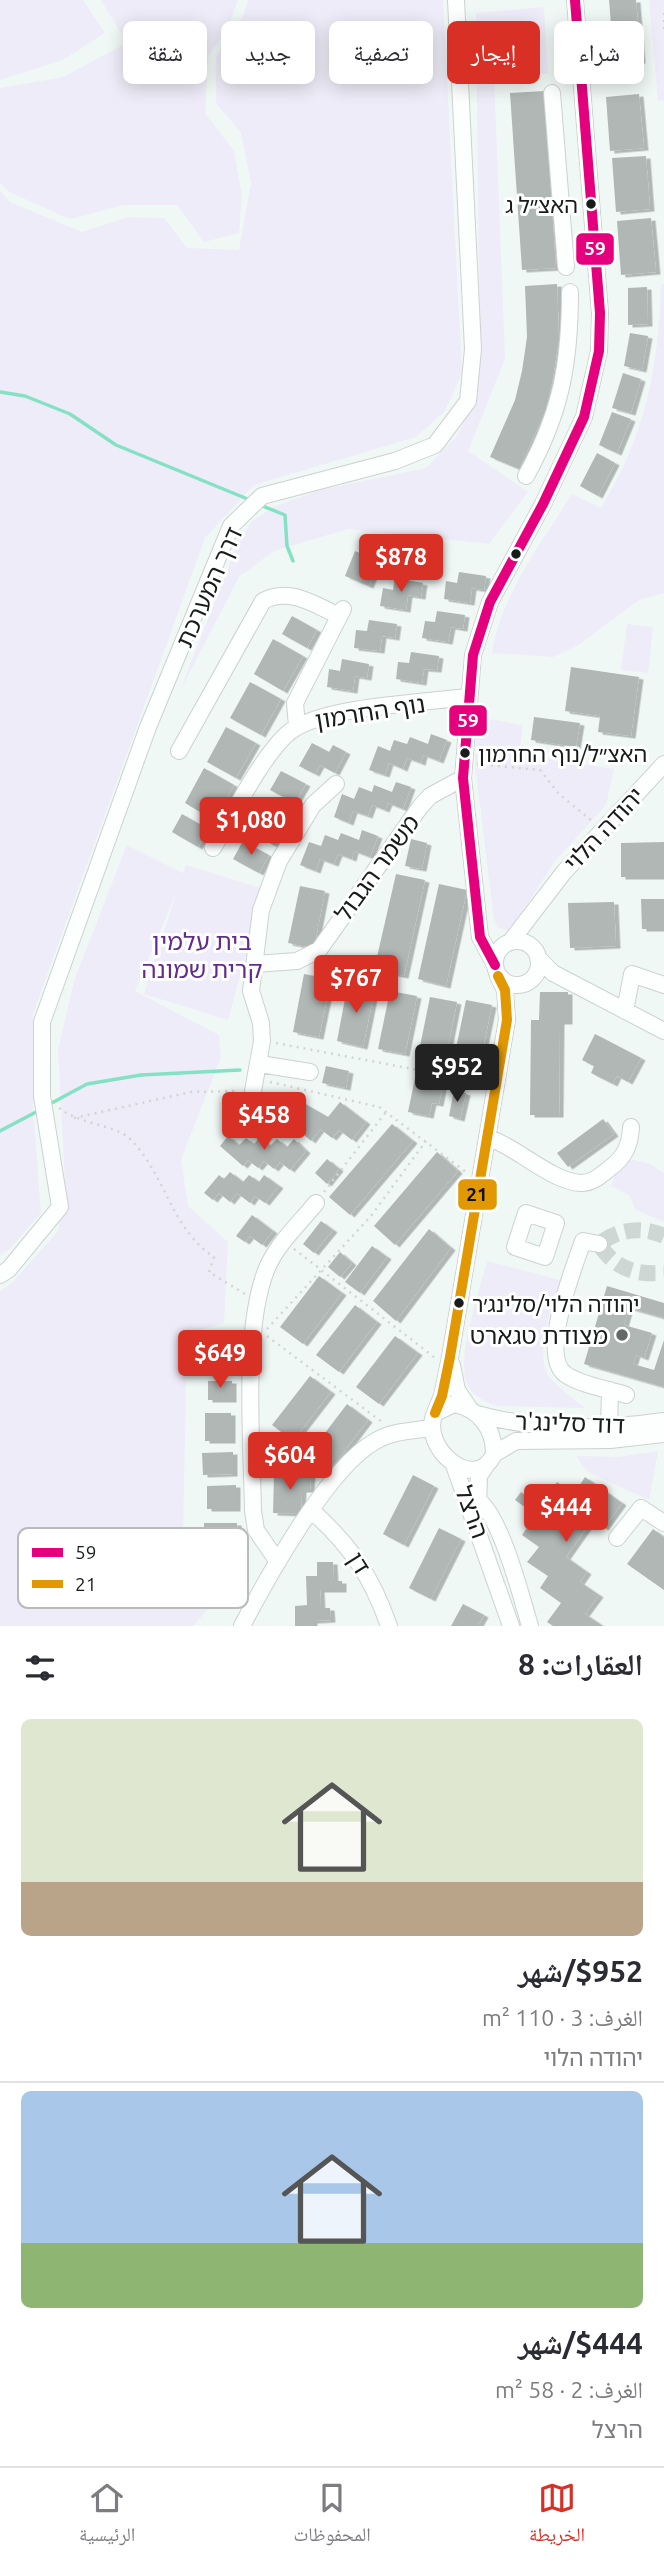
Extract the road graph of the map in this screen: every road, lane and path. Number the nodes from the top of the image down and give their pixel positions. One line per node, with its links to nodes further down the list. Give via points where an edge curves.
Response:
1 (456, 0): 37 (street, דרך המערכת, via 473,349 468,401 436,445 395,461 262,496 232,526 148,727 43,1022)
2 (575, 0): 6 (street)
3 (664, 13): 4 (path)
4 (664, 31)
5 (552, 93): 7 (street)
6 (590, 178): 7 (street); 11 (street, via 600,313)
7 (559, 179): 8 (street)
8 (566, 267)
9 (570, 292): 10 (street, via 569,357)
10 (563, 387): 11 (street); 12 (street)
11 (590, 396): 13 (street, via 572,447 489,602 472,655)
12 (526, 476)
13 (467, 697): 14 (street, נוף החרמון, via 344,712); 17 (street)
14 (297, 726): 15 (street, via 295,703 341,613 290,595 274,596 253,614); 20 (street, נוף החרמון, via 274,749)
15 (179, 751)
16 (664, 764): 19 (street, יהודה הלוי)
17 (463, 771): 19 (path, via 540,769 578,812); 22 (street); 25 (street, משמר הגבול, via 420,807 319,950 297,961)
18 (336, 785): 25 (street, via 313,805 279,861 261,911)
19 (604, 828): 21 (street, יהודה הלוי)
20 (213, 848)
21 (545, 896): 23 (street, יהודה הלוי); 24 (street, יהודה הלוי, via 536,922)
22 (479, 928): 23 (street, via 493,943); 26 (street, via 481,943)
23 (508, 942): 24 (street, via 526,942); 26 (street, via 495,955)
24 (538, 955): 27 (street, via 538,968); 28 (street, via 546,968)
25 (255, 964): 33 (street, via 251,991)
26 (496, 970): 27 (street, via 510,984); 31 (street, via 505,990)
27 (528, 981): 28 (street); 31 (street)
28 (567, 981): 30 (street)
29 (664, 985): 30 (street, via 632,974)
30 (625, 1011): 32 (street)
31 (507, 1020): 41 (street)
32 (664, 1031)
33 (262, 1041): 35 (street); 36 (path)
34 (310, 1072): 35 (street)
35 (256, 1078): 38 (path); 39 (path)
36 (481, 1082)
37 (43, 1096): 39 (path); 48 (street, דרך המערכת, via 60,1207)
38 (386, 1112): 42 (path); 44 (path)
39 (73, 1119): 49 (path, via 126,1135 145,1156 181,1224 214,1257 209,1272)
40 (631, 1127): 41 (street, via 630,1144 617,1163 594,1181 579,1183)
41 (487, 1137): 50 (street)
42 (426, 1141): 43 (path); 47 (path, via 371,1216)
43 (466, 1172)
44 (316, 1203): 49 (street, via 276,1251)
45 (556, 1223): 52 (street, via 591,1242 555,1334 555,1357 566,1375)
46 (294, 1250): 47 (path)
47 (321, 1270): 51 (path); 57 (path, via 263,1333)
48 (0, 1275)
49 (257, 1301): 67 (street, via 251,1422 253,1511 256,1531)
50 (451, 1352): 54 (street, via 457,1390); 55 (street)
51 (434, 1357)
52 (610, 1390): 53 (street); 58 (street)
53 (626, 1395)
54 (473, 1411): 55 (street, via 454,1404); 58 (street, דוד סלינג'ר, via 538,1426); 60 (street, via 491,1433)
55 (433, 1420): 61 (street, via 434,1440); 63 (street, via 392,1433 357,1454)
56 (664, 1421): 58 (street, דוד סלינג'ר)
57 (388, 1426)
58 (609, 1428)
59 (664, 1434): 60 (street, דוד סלינג'ר, via 516,1441)
60 (491, 1459): 61 (street, via 467,1470); 62 (street, הרצל, via 479,1476)
61 (454, 1465): 66 (street, הרצל)
62 (477, 1499): 66 (street, הרצל); 71 (street, via 487,1506)
63 (312, 1511): 67 (street); 69 (street, דן, via 343,1538 361,1564)
64 (661, 1515): 65 (street, via 641,1508)
65 (618, 1538)
66 (489, 1559): 70 (street, הרצל)
67 (278, 1562): 68 (street)
68 (242, 1626)
69 (389, 1626)
70 (511, 1626)
71 (530, 1626)

